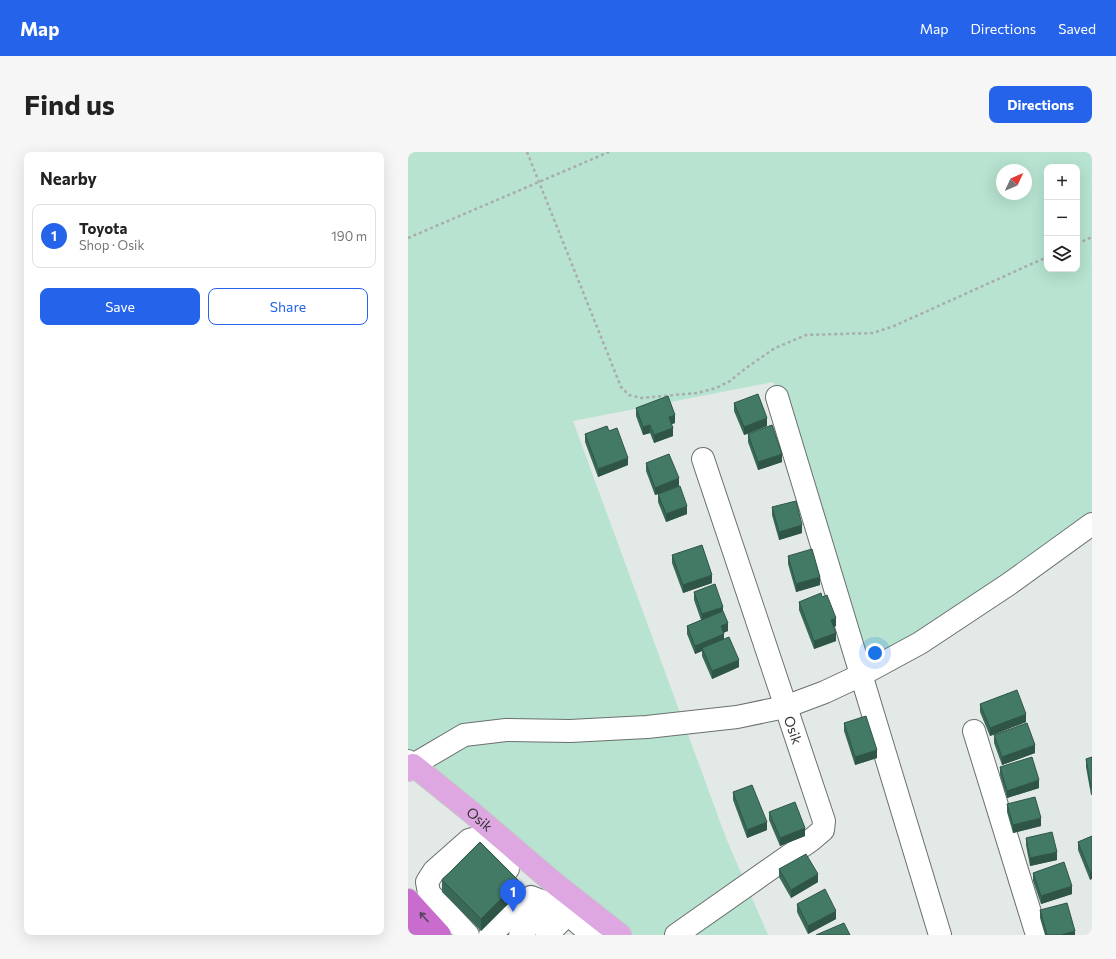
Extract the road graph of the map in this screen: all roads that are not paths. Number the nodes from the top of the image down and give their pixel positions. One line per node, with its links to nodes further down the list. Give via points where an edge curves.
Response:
1 (777, 397): 4 (street)
2 (703, 459): 5 (street, Osik)
3 (1092, 524): 4 (street, via 1009,584 920,643)
4 (861, 675): 5 (street); 21 (street)
5 (785, 707): 7 (street, via 737,717 646,727 570,731 506,730 464,735); 20 (street, Osik, via 824,821 823,830)
6 (974, 731): 22 (street)
7 (410, 765): 10 (main road, Osik, via 471,812 554,883)
8 (508, 869): 14 (street, via 473,839 434,871 427,882 429,893)
9 (408, 900): 13 (highway, one-way to 9)
10 (565, 906): 15 (street, via 531,898); 16 (street); 17 (street); 18 (street); 19 (main road, Osik)
11 (408, 928): 12 (highway)
12 (414, 935)
13 (440, 935)
14 (468, 935)
15 (490, 935)
16 (520, 935)
17 (547, 935)
18 (592, 935)
19 (620, 935)
20 (676, 935)
21 (940, 935)
22 (1037, 935)

